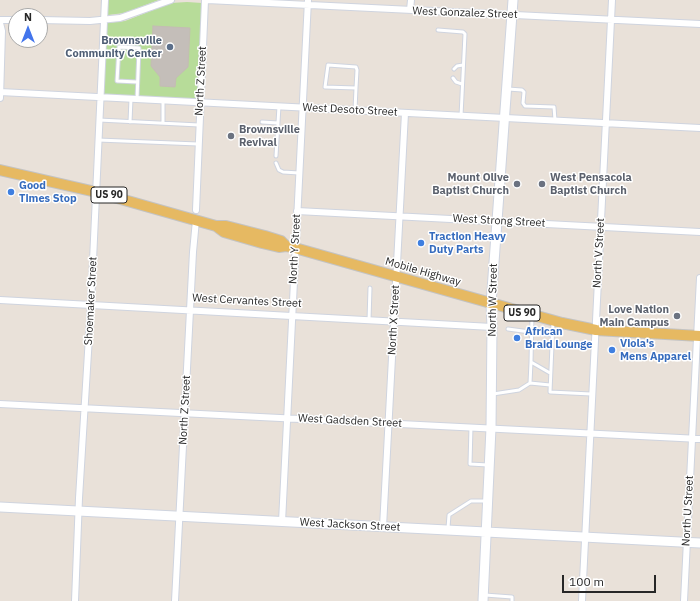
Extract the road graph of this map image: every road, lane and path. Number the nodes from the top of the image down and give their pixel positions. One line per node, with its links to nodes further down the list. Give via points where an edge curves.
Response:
1 (105, 0): 10 (street, Shoemaker Street)
2 (171, 0): 10 (street, via 125,17)
3 (206, 0): 7 (street, West Gonzalez Street); 28 (street, North Z Street)
4 (410, 0): 8 (street)
5 (512, 0): 9 (street, North W Street)
6 (612, 0): 12 (street, North V Street)
7 (308, 2): 8 (street, West Gonzalez Street); 30 (street, North Y Street)
8 (410, 10): 9 (street, West Gonzalez Street)
9 (512, 14): 12 (street, West Gonzalez Street); 22 (street, North W Street)
10 (104, 19): 11 (street); 24 (street, Shoemaker Street)
11 (48, 20)
12 (611, 20): 14 (street, West Gonzalez Street); 41 (street, North V Street)
13 (0, 21): 23 (street)
14 (700, 24)
15 (438, 30): 16 (lane, via 464,32)
16 (463, 65): 17 (lane); 20 (lane)
17 (454, 69)
18 (453, 78): 20 (lane)
19 (137, 82): 19 (lane, via 139,48 119,47 117,81); 26 (lane)
20 (462, 84): 33 (lane)
21 (356, 88): 21 (lane, via 356,66 328,65 325,87); 31 (lane)
22 (506, 89): 34 (street, North W Street); 36 (lane, via 522,90 525,106 554,107)
23 (0, 92): 24 (street, West Desoto Street); 25 (street)
24 (100, 97): 26 (street, West Desoto Street); 35 (street, Shoemaker Street)
25 (0, 98)
26 (134, 99): 27 (street, West Desoto Street); 37 (lane)
27 (163, 100): 28 (street, West Desoto Street); 39 (lane)
28 (200, 102): 29 (street, West Desoto Street); 42 (street, North Z Street)
29 (279, 106): 30 (street, West Desoto Street); 40 (lane)
30 (302, 108): 31 (street, West Desoto Street); 49 (street, North Y Street)
31 (355, 110): 32 (street, West Desoto Street)
32 (405, 113): 33 (street, West Desoto Street); 53 (street, North X Street)
33 (461, 116): 34 (street, West Desoto Street)
34 (504, 118): 36 (street, West Desoto Street); 54 (street, North W Street)
35 (99, 120): 37 (lane); 44 (street, Shoemaker Street)
36 (555, 120): 41 (street, West Desoto Street)
37 (130, 122): 39 (lane)
38 (262, 122): 40 (lane)
39 (163, 123): 42 (lane)
40 (278, 123): 46 (lane)
41 (606, 123): 43 (street, West Desoto Street); 55 (street, North V Street)
42 (199, 125): 45 (street, North Z Street)
43 (700, 128)
44 (98, 140): 45 (lane); 50 (street, Shoemaker Street)
45 (198, 144): 52 (street, North Z Street)
46 (276, 156)
47 (276, 163): 49 (lane, via 283,172)
48 (0, 170): 50 (main road, Mobile Highway / US 90)
49 (299, 173): 51 (street, North Y Street)
50 (96, 192): 52 (main road, Mobile Highway / US 90); 63 (street, Shoemaker Street)
51 (297, 211): 53 (street, West Strong Street); 57 (street, North Y Street)
52 (196, 215): 57 (main road, Mobile Highway / US 90, via 216,226 265,236); 65 (street, North Z Street)
53 (399, 216): 54 (street, West Strong Street); 58 (street, North X Street)
54 (496, 221): 55 (street, West Strong Street); 64 (street, North W Street)
55 (600, 226): 56 (street, West Strong Street); 74 (street, North V Street)
56 (700, 232)
57 (291, 247): 58 (main road, Mobile Highway / US 90); 67 (street, North Y Street)
58 (397, 277): 64 (main road, Mobile Highway / US 90); 70 (street, North X Street)
59 (700, 278): 61 (street, North U Street)
60 (370, 288): 69 (lane)
61 (700, 293): 66 (street, North U Street)
62 (0, 300): 63 (street, West Cervantes Street)
63 (91, 304): 65 (street, West Cervantes Street); 85 (street, Shoemaker Street)
64 (491, 304): 68 (main road, Mobile Highway / US 90); 72 (street, North W Street)
65 (190, 310): 67 (street, West Cervantes Street); 86 (street, North Z Street)
66 (699, 312): 77 (street, North U Street)
67 (292, 316): 69 (street, West Cervantes Street); 87 (street, North Y Street)
68 (532, 316): 71 (main road, Mobile Highway / US 90); 75 (lane)
69 (369, 320): 70 (street, West Cervantes Street)
70 (394, 321): 72 (street, West Cervantes Street); 88 (street, North X Street)
71 (553, 321): 74 (main road, US 90); 76 (lane)
72 (492, 327): 82 (street, North W Street)
73 (508, 329): 75 (lane)
74 (596, 330): 77 (main road, US 90); 83 (street, North V Street)
75 (532, 332): 76 (lane); 78 (lane)
76 (552, 335): 79 (lane)
77 (699, 336): 92 (street, North U Street)
78 (531, 362): 79 (lane); 80 (lane)
79 (550, 373): 81 (lane)
80 (530, 384): 81 (lane); 82 (lane, via 519,390)
81 (550, 385): 83 (lane, via 550,392)
82 (492, 394): 90 (street, North W Street)
83 (591, 394): 91 (street, North V Street)
84 (0, 404): 85 (street, West Gadsden Street)
85 (84, 408): 86 (street, West Gadsden Street); 97 (street, Shoemaker Street)
86 (185, 413): 87 (street, West Gadsden Street); 98 (street, North Z Street)
87 (287, 418): 88 (street, West Gadsden Street); 99 (street, North Y Street)
88 (389, 424): 89 (street, West Gadsden Street); 100 (street, North X Street)
89 (471, 427): 90 (street, West Gadsden Street); 94 (lane, via 470,464)
90 (491, 428): 91 (street, West Gadsden Street); 94 (street, North W Street)
91 (590, 433): 92 (street, West Gadsden Street); 103 (street, North V Street)
92 (691, 438): 93 (street, West Gadsden Street); 104 (street, North U Street)
93 (700, 439)
94 (490, 466): 95 (street, North W Street)
95 (488, 501): 101 (lane, via 471,501 449,515); 102 (street, North W Street)
96 (0, 507): 97 (street, West Jackson Street)
97 (79, 511): 98 (street, West Jackson Street); 107 (street, Shoemaker Street)
98 (180, 517): 99 (street, West Jackson Street); 108 (street, North Z Street)
99 (282, 522): 100 (street, West Jackson Street)
100 (382, 527): 101 (street, West Jackson Street)
101 (448, 530): 102 (street, West Jackson Street)
102 (486, 532): 103 (street, West Jackson Street); 106 (street, North W Street)
103 (585, 538): 104 (street, West Jackson Street); 110 (street, North V Street)
104 (686, 543): 105 (street, West Jackson Street); 111 (street, North U Street)
105 (700, 543)
106 (483, 598): 109 (lane, via 512,597)
107 (75, 601)
108 (175, 601)
109 (512, 601)
110 (582, 601)
111 (684, 601)

